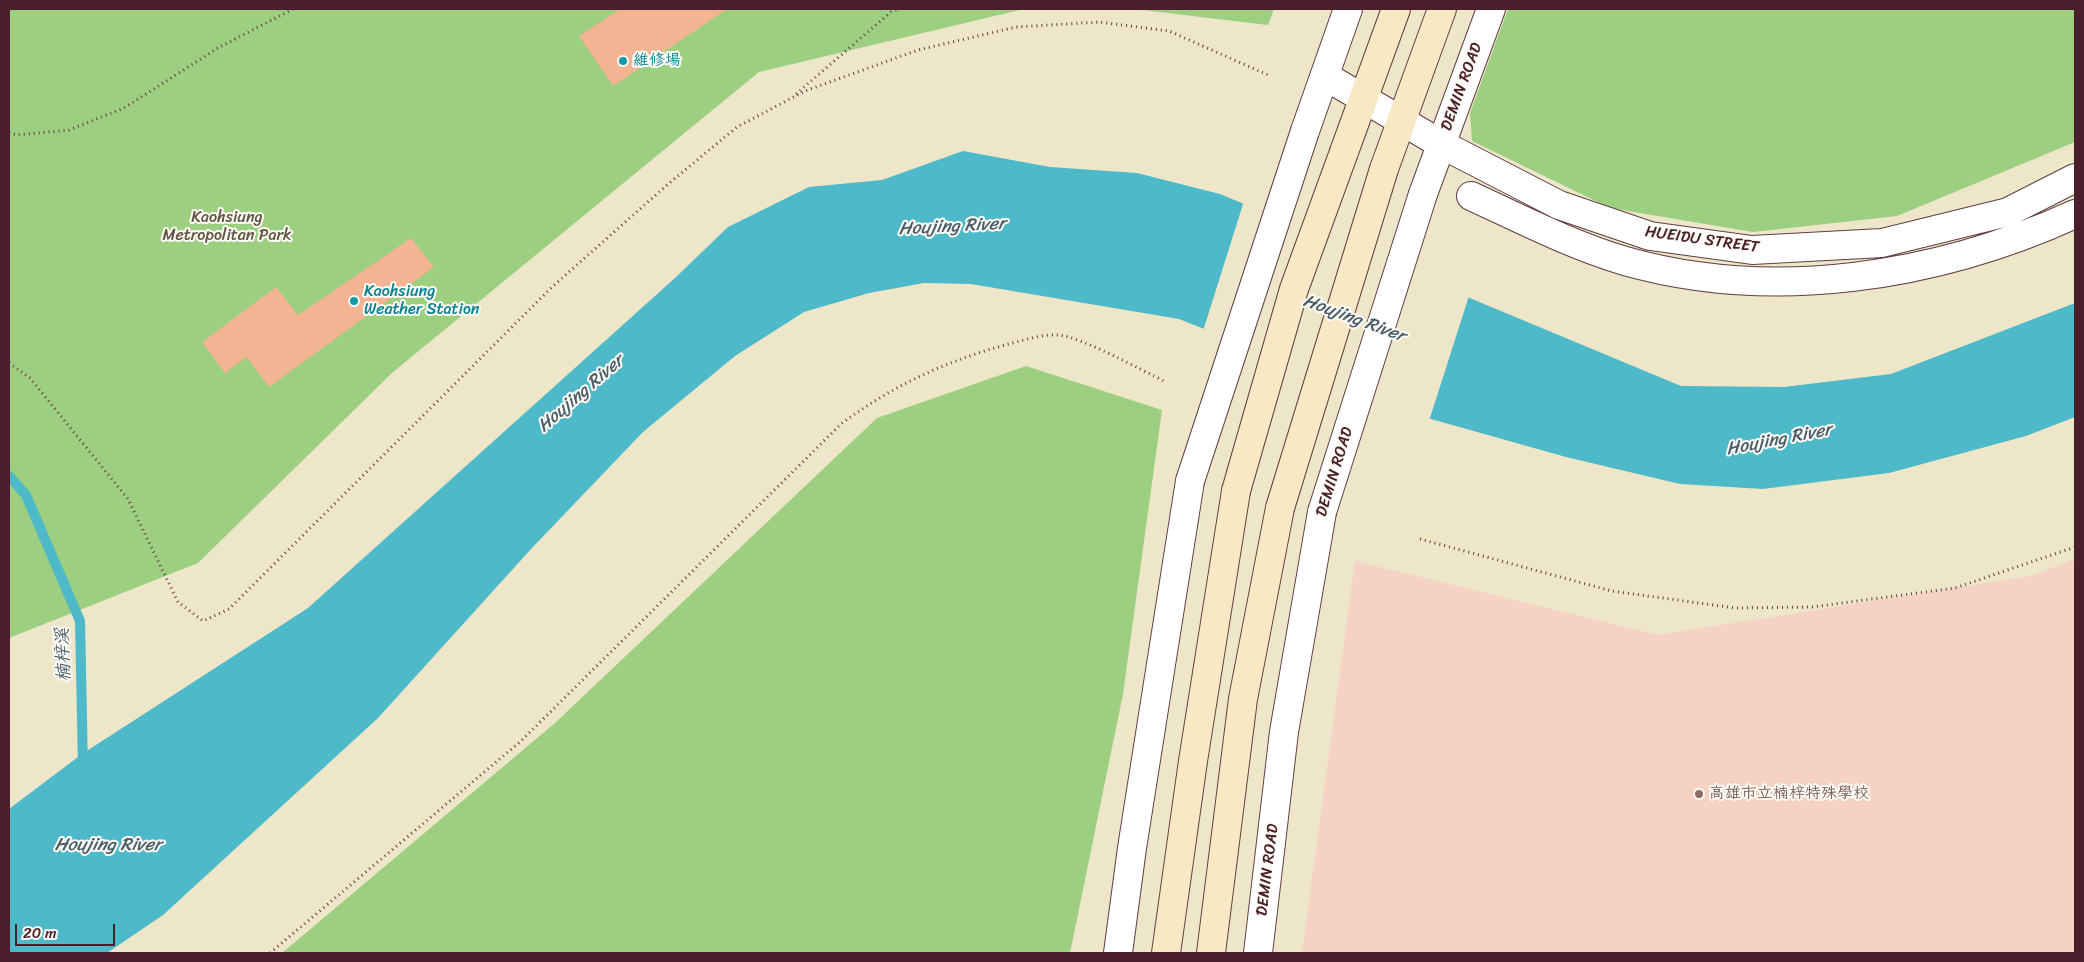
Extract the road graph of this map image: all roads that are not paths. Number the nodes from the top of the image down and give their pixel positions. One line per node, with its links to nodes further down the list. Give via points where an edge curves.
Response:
1 (1348, 9): 5 (street)
2 (1396, 9): 6 (street)
3 (1442, 9): 7 (street)
4 (1491, 9): 8 (street, DEMIN ROAD)
5 (1325, 76): 6 (street, HUEIDU STREET); 12 (street, bridge, via 1190,481)
6 (1364, 98): 7 (street, HUEIDU STREET); 13 (street, bridge, via 1294,289 1236,492)
7 (1402, 121): 8 (street, HUEIDU STREET); 14 (street, bridge, via 1384,169 1280,508 1243,699)
8 (1441, 144): 9 (street, HUEIDU STREET, via 1559,205 1641,233 1752,250 1882,243 2008,212); 15 (street, DEMIN ROAD, bridge, via 1322,512 1284,732)
9 (2075, 178)
10 (1471, 196): 11 (street, via 1545,231 1624,260 1687,275 1759,282 1840,278 1926,266 2032,234)
11 (2075, 214)
12 (1118, 953)
13 (1166, 953)
14 (1211, 953)
15 (1258, 953)

